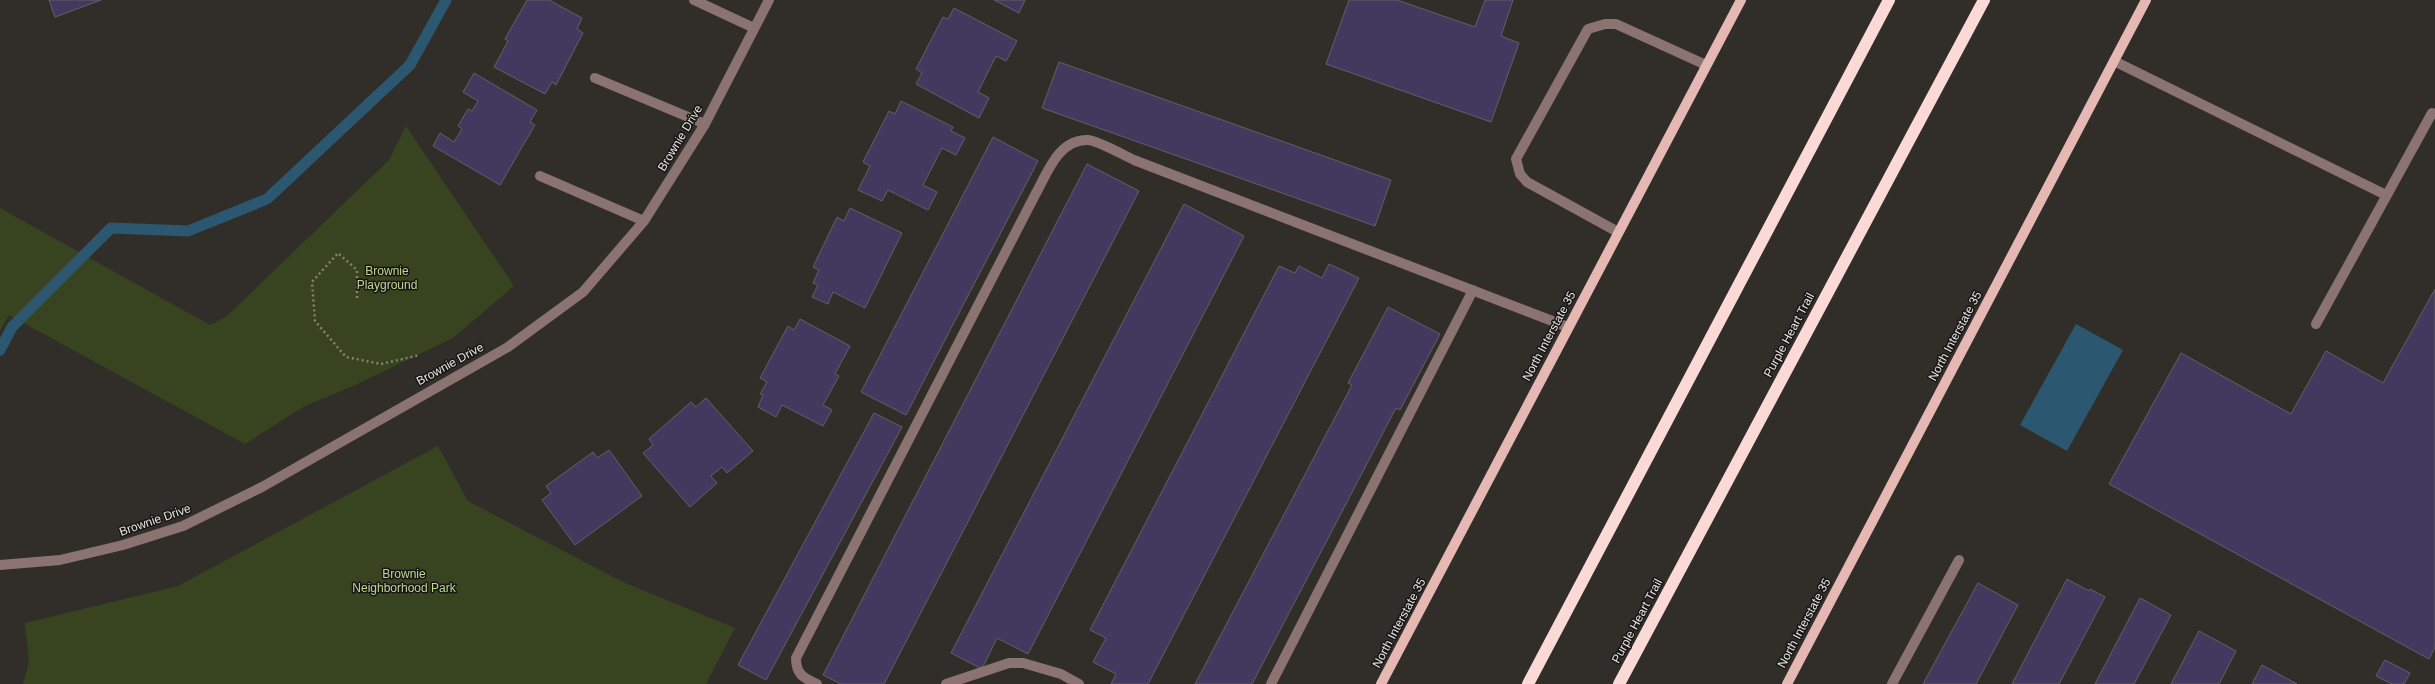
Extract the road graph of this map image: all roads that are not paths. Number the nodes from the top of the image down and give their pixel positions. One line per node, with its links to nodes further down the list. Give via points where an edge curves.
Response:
1 (694, 0): 7 (street)
2 (769, 0): 7 (street, Brownie Drive)
3 (1741, 0): 9 (main road, North Interstate 35)
4 (1889, 0): 27 (highway)
5 (1984, 0): 28 (highway, Purple Heart Trail)
6 (2146, 0): 8 (main road, North Interstate 35)
7 (754, 28): 12 (street, Brownie Drive)
8 (2114, 61): 14 (street); 29 (main road, North Interstate 35)
9 (1706, 64): 16 (main road, North Interstate 35); 16 (street, via 1616,24 1588,29 1516,159 1520,174 1527,182)
10 (595, 78): 12 (street)
11 (2435, 114): 14 (street, via 2432,112)
12 (705, 124): 15 (street, Brownie Drive)
13 (540, 176): 15 (street)
14 (2386, 196): 18 (street)
15 (644, 221): 21 (street, Brownie Drive, via 583,292 508,347 262,487 183,526 123,545 60,560)
16 (1618, 232): 19 (main road, North Interstate 35)
17 (1473, 290): 19 (street); 22 (street, via 1089,140 1074,142 1059,152 1035,195 796,658 796,668 802,678); 25 (street)
18 (2316, 324)
19 (1568, 328): 26 (main road, North Interstate 35)
20 (1959, 560): 30 (street)
21 (0, 565)
22 (817, 684)
23 (946, 684): 24 (street, via 1009,663 1023,663 1061,674)
24 (1079, 684)
25 (1271, 684)
26 (1381, 684)
27 (1528, 684)
28 (1619, 684)
29 (1787, 684)
30 (1892, 684)

